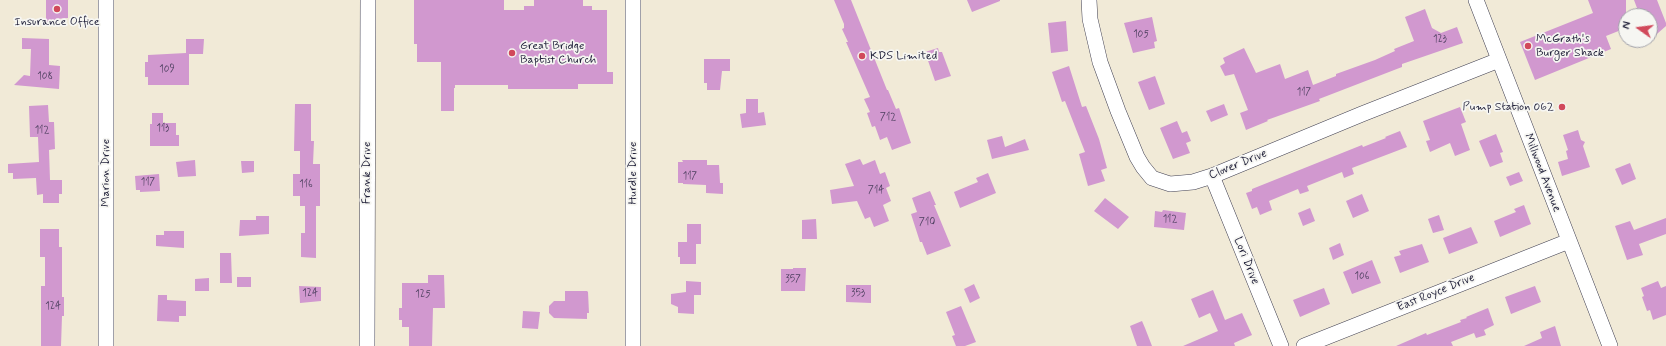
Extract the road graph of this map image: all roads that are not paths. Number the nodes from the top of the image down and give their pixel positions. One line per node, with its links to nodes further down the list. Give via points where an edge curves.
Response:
1 (106, 0): 9 (street, Marion Drive)
2 (368, 0): 10 (street, Frank Drive)
3 (633, 0): 11 (street, Hurdle Drive)
4 (1089, 0): 7 (street, Clover Drive, via 1090,19 1100,62 1143,167 1152,178 1170,184 1193,182)
5 (1476, 0): 6 (street, Millwood Avenue)
6 (1499, 60): 7 (street, Clover Drive); 8 (street, Millwood Avenue)
7 (1212, 176): 12 (street, Lori Drive)
8 (1569, 241): 13 (street, East Royce Drive); 14 (street, Millwood Avenue)
9 (106, 346)
10 (368, 346)
11 (633, 346)
12 (1281, 346)
13 (1304, 346)
14 (1610, 346)

